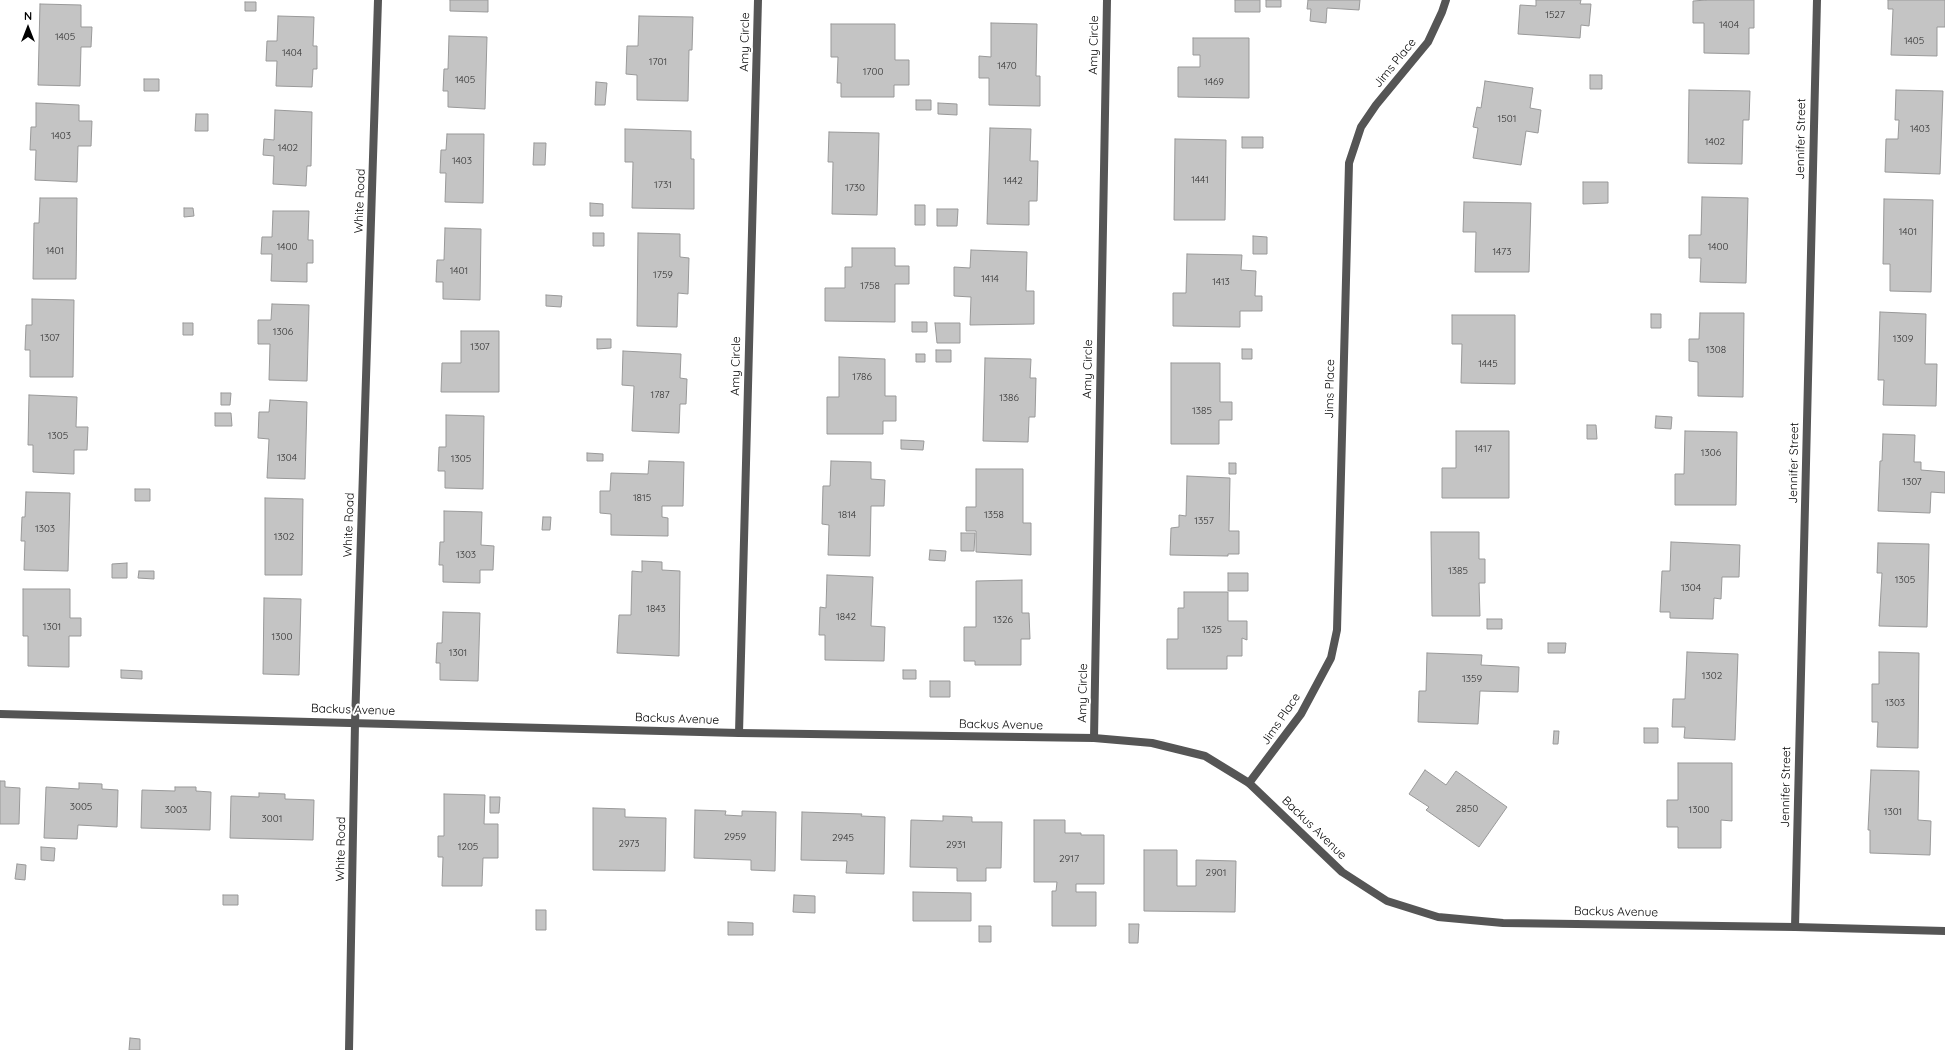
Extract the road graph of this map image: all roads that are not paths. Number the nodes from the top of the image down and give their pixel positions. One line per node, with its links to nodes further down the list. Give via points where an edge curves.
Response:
1 (378, 0): 7 (street, White Road)
2 (758, 0): 8 (street, Amy Circle)
3 (1107, 0): 9 (street, Amy Circle)
4 (1446, 0): 10 (street, Jims Place, via 1428,42 1361,127 1348,163 1337,630 1331,658 1301,714)
5 (1816, 0): 11 (street, Jennifer Street)
6 (0, 714): 7 (street, Backus Avenue)
7 (355, 722): 8 (street, Backus Avenue); 13 (street, White Road)
8 (739, 733): 9 (street, Backus Avenue)
9 (1094, 738): 10 (street, Backus Avenue, via 1152,743 1205,756)
10 (1249, 783): 11 (street, Backus Avenue, via 1342,872 1387,901 1438,917 1503,923)
11 (1795, 927): 12 (street, Backus Avenue)
12 (1945, 931)
13 (349, 1050)

